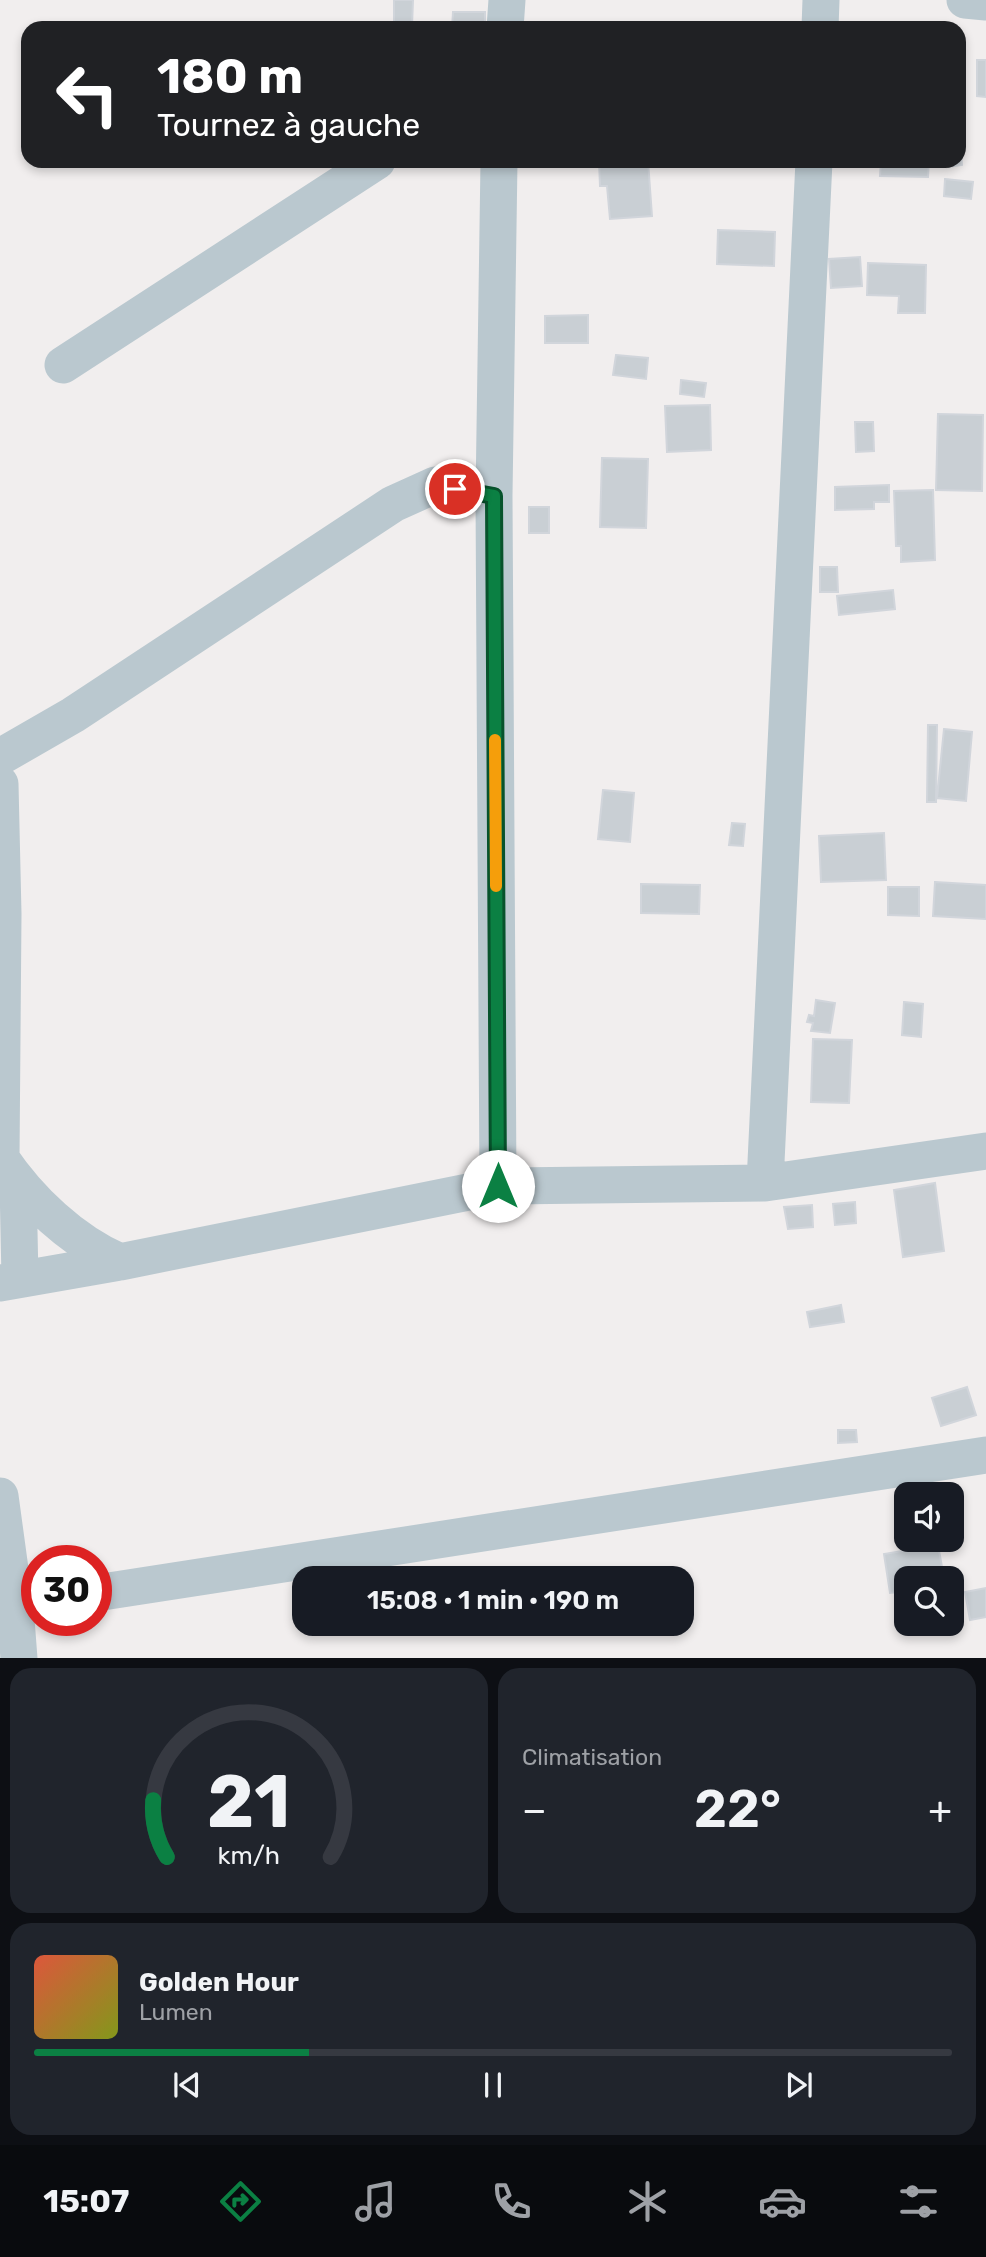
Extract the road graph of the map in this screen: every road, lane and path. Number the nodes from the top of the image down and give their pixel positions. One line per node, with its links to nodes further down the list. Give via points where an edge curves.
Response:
1 (507, 0): 5 (street)
2 (821, 0): 6 (street)
3 (965, 0): 4 (street)
4 (986, 2)
5 (506, 21)
6 (820, 21)
7 (366, 168): 10 (street)
8 (499, 168): 11 (street)
9 (814, 168): 17 (street)
10 (63, 365)
11 (494, 496): 12 (street, via 435,485 393,504 73,715); 18 (street)
12 (0, 757)
13 (0, 784): 14 (street)
14 (0, 1039): 16 (street)
15 (986, 1151): 17 (street)
16 (6, 1166): 19 (street); 20 (street)
17 (765, 1183): 18 (street)
18 (498, 1186): 19 (street)
19 (108, 1257): 20 (street)
20 (9, 1263)
21 (986, 1455): 24 (street)
22 (0, 1496): 23 (street)
23 (21, 1583)
24 (112, 1592)
25 (22, 1636): 26 (street)
26 (19, 1658)

